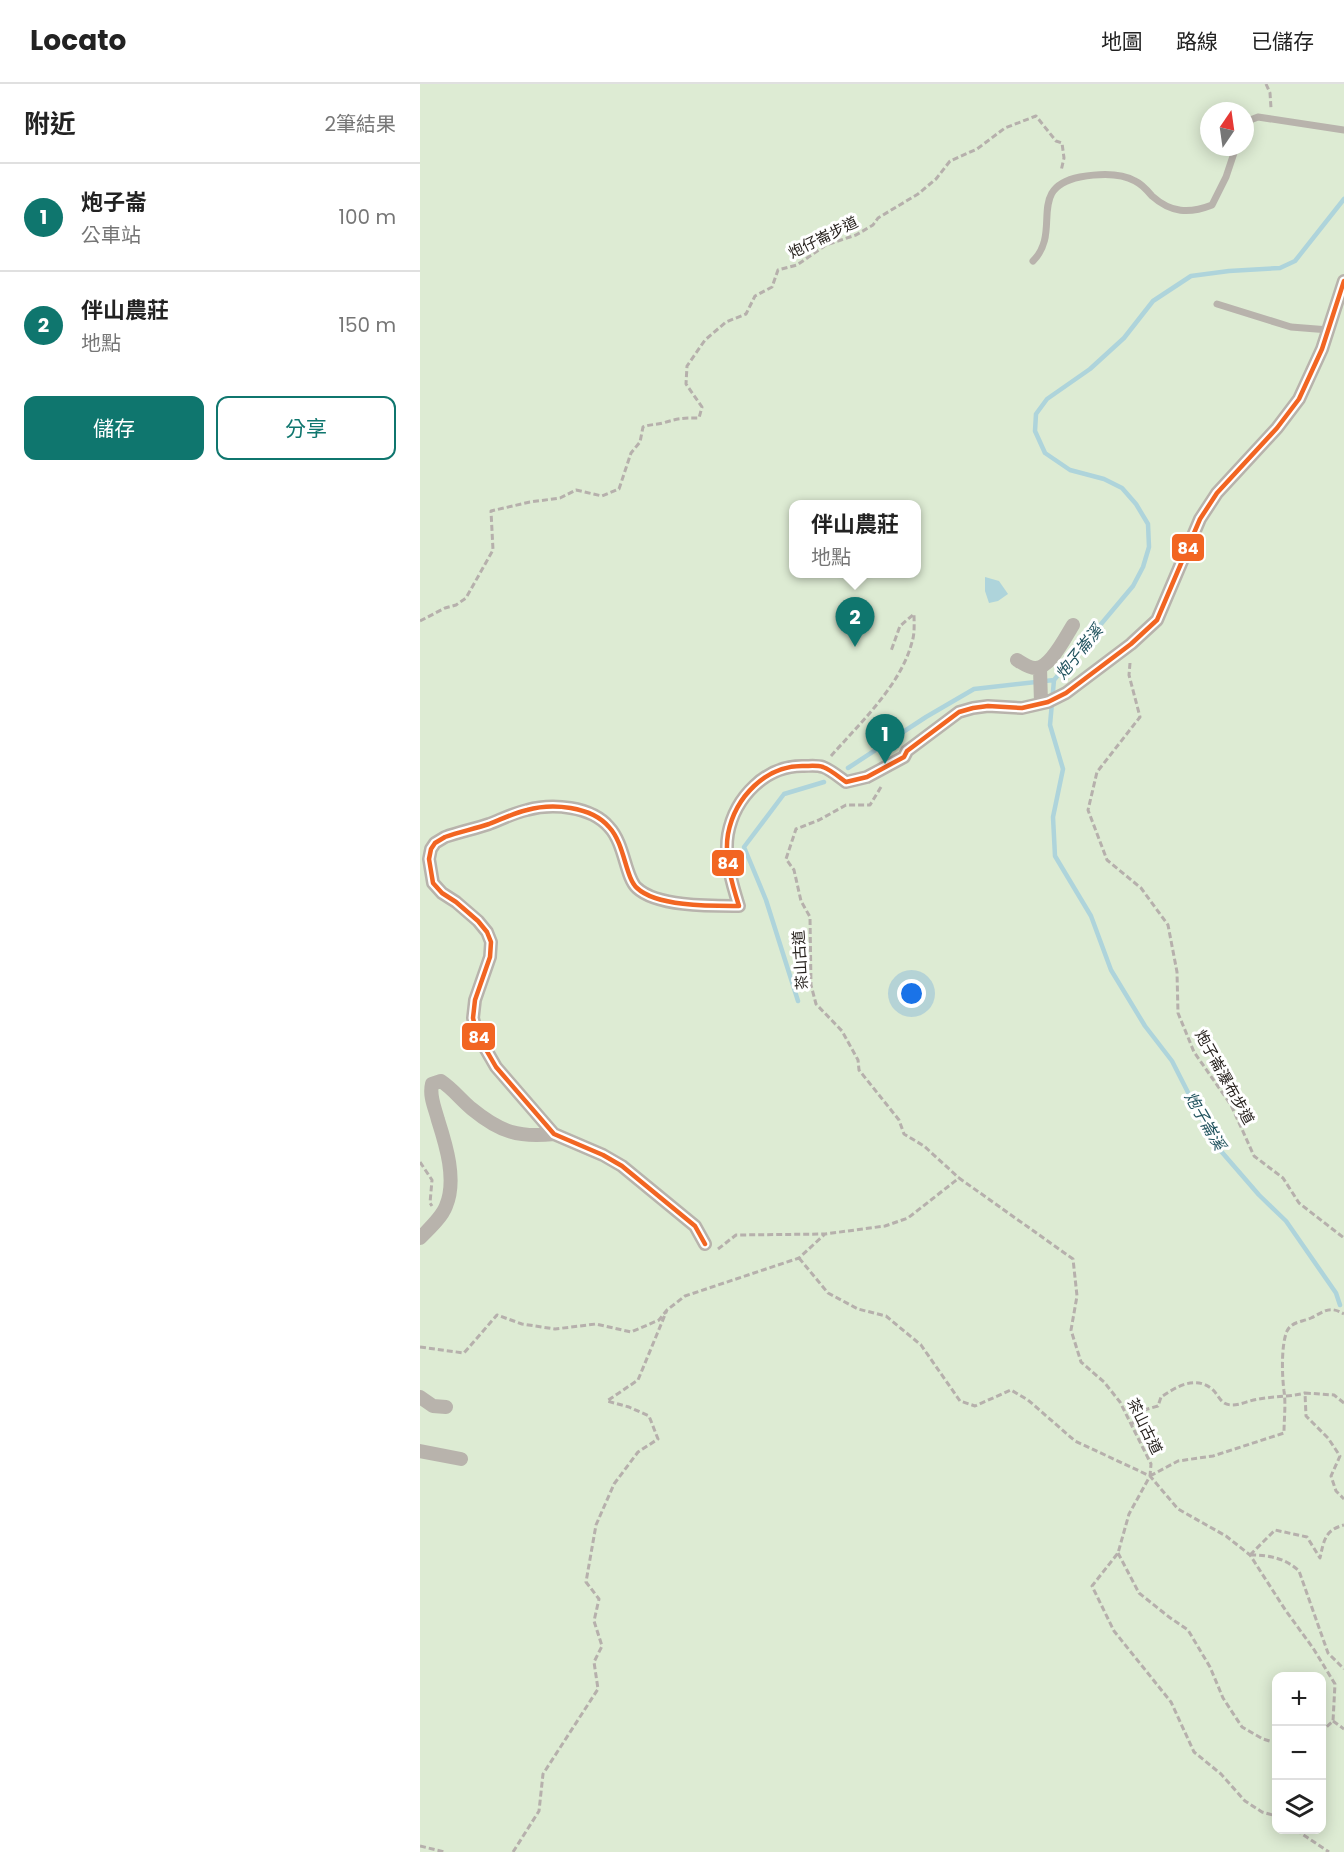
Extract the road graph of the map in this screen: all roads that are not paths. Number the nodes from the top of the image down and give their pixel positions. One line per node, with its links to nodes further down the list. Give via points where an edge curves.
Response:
1 (1254, 119): 2 (lane)
2 (1344, 130)
3 (1233, 156): 4 (lane, via 1212,205 1196,212 1164,204 1137,182 1118,175 1065,180 1051,194 1046,238)
4 (1033, 261)
5 (1344, 281): 7 (street)
6 (1217, 304): 7 (lane, via 1291,327)
7 (1329, 330): 11 (street, via 1299,399 1217,493 1200,519 1157,620 1066,693)
8 (1073, 625): 10 (street, via 1052,659)
9 (1017, 660): 10 (street)
10 (1040, 668): 11 (street)
11 (1043, 699): 12 (street, via 1022,708 973,708 958,712 904,757 867,777 846,782 822,767 792,766 764,778 740,804 728,835 732,882 739,906 697,906 653,897 639,890 609,826 579,810 529,809 435,843 429,859 433,883 478,921 491,942 490,957 475,1000 473,1018 477,1034 495,1067)
12 (554, 1134): 13 (street, via 529,1137 503,1130 441,1081 432,1084 430,1092 450,1168 451,1191 445,1209); 14 (street, via 622,1166 695,1226)
13 (423, 1234)
14 (705, 1244)
15 (420, 1397): 16 (street, via 433,1406)
16 (446, 1407)
17 (420, 1451): 18 (street)
18 (461, 1459)

